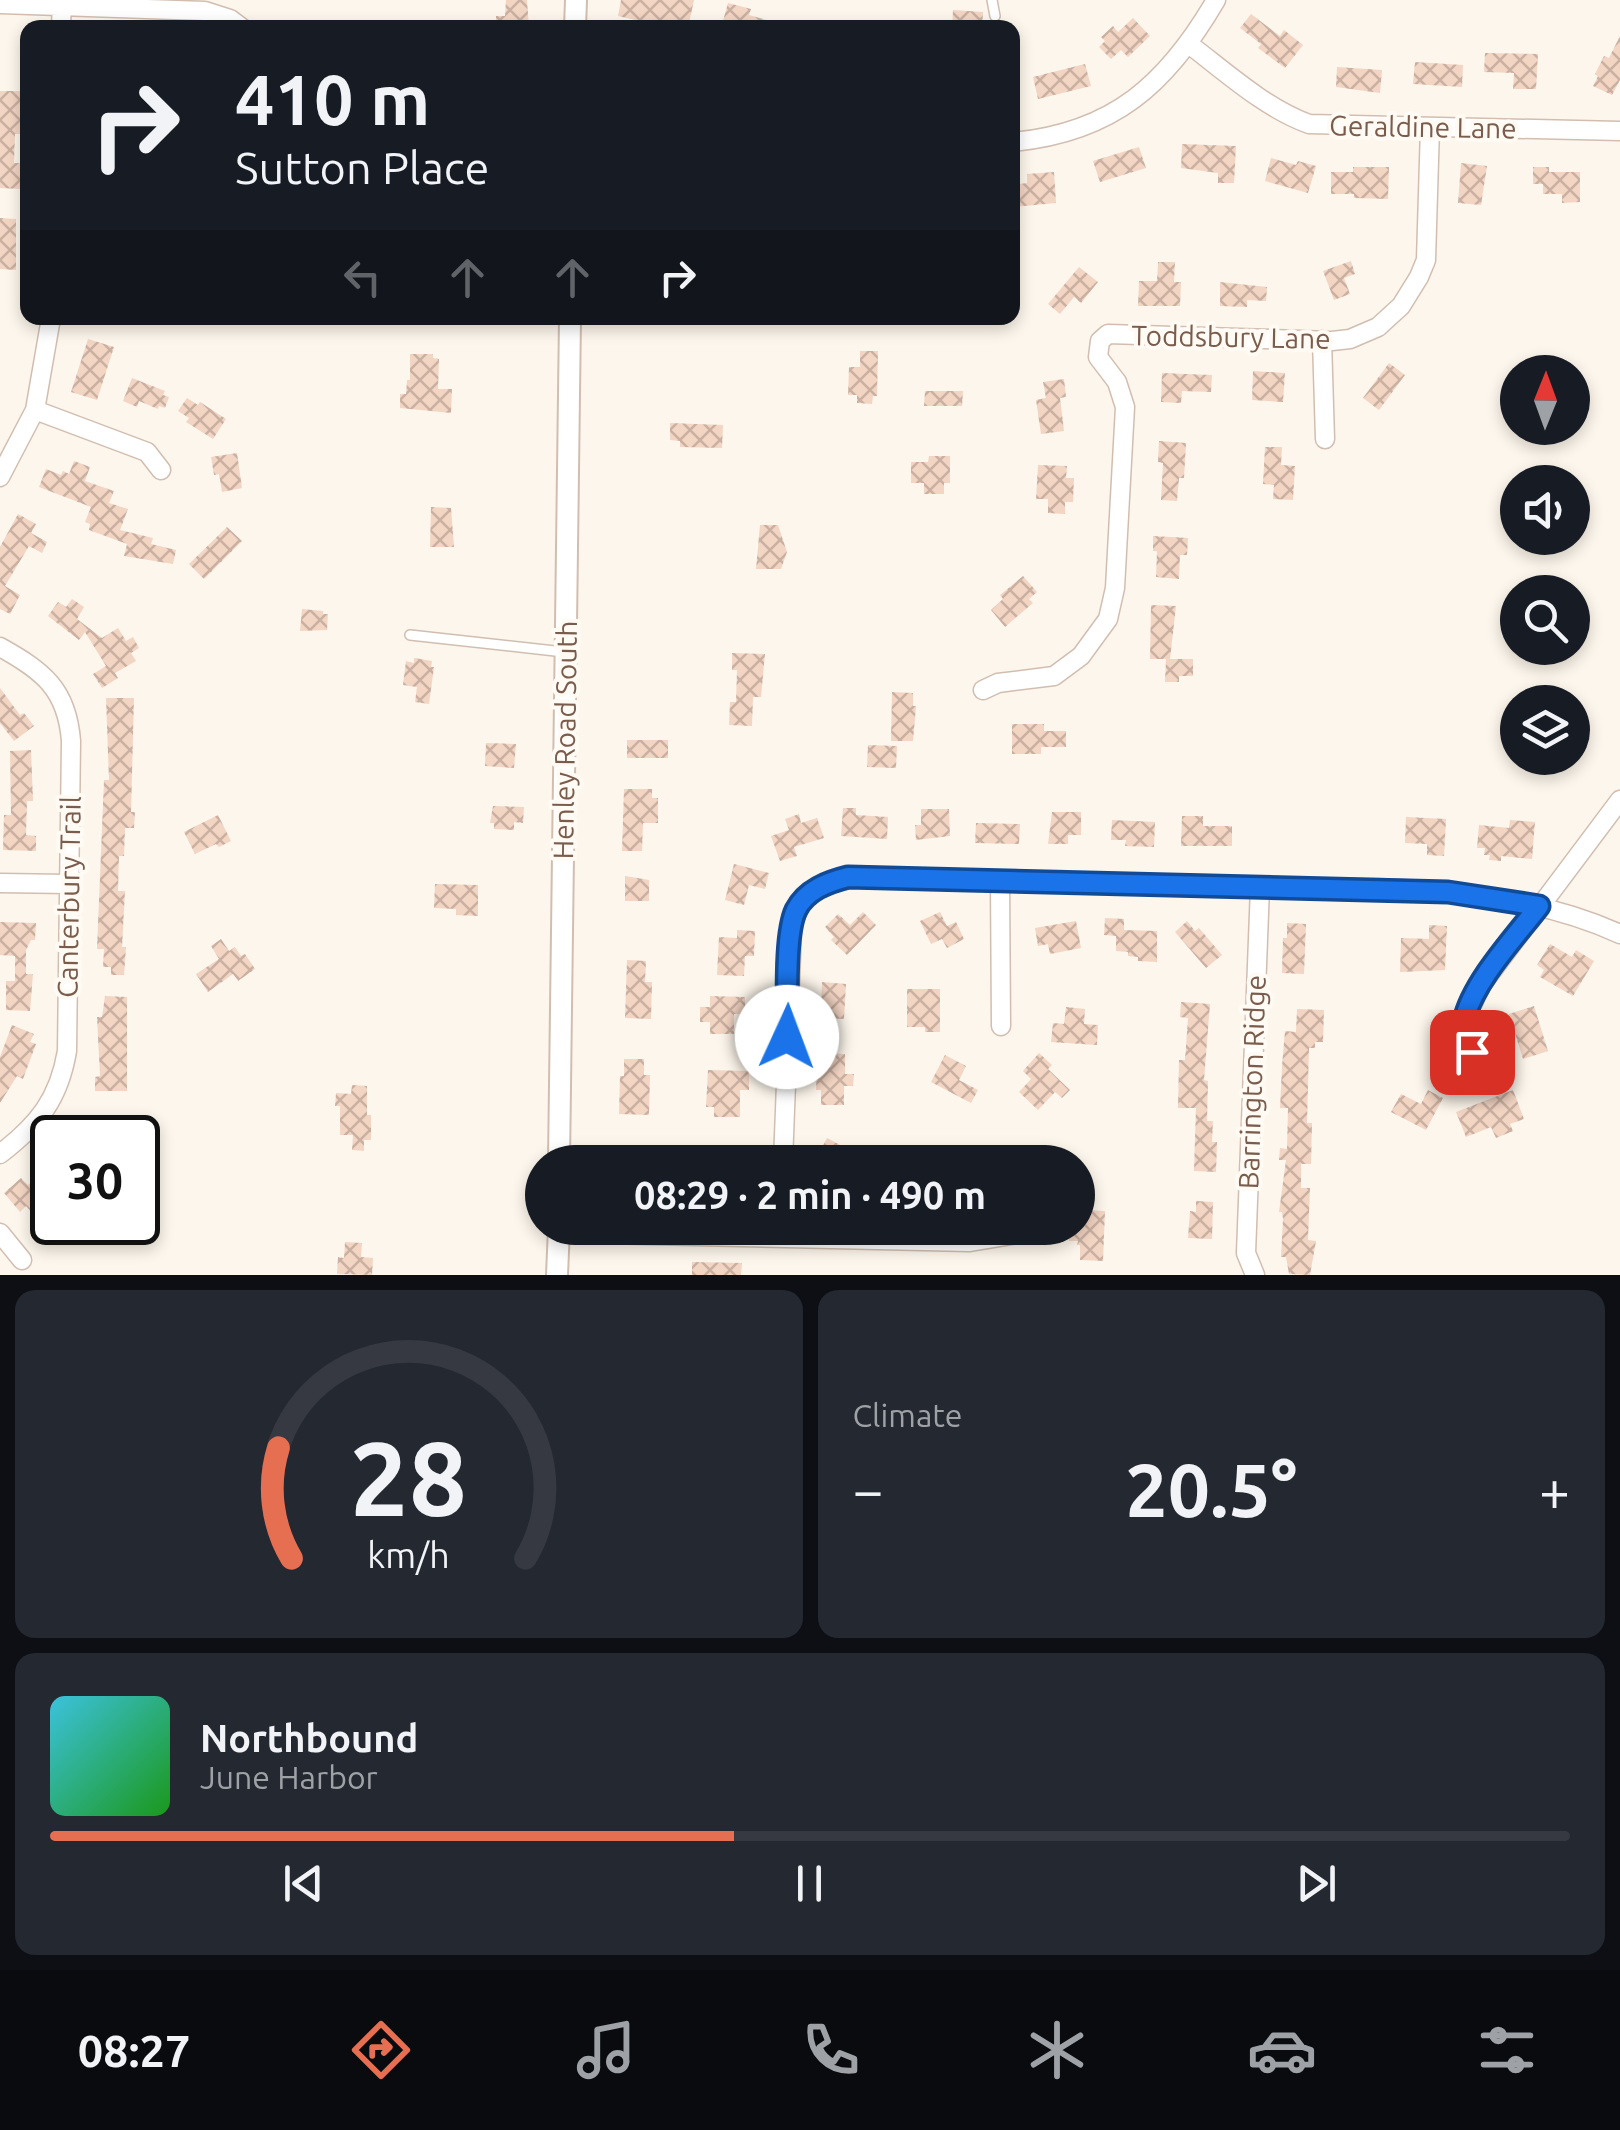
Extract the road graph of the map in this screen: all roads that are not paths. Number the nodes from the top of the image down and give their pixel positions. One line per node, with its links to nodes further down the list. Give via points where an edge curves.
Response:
1 (992, 0): 5 (lane)
2 (1216, 0): 7 (street)
3 (62, 3): 4 (street); 6 (street, via 205,12)
4 (0, 4)
5 (995, 16)
6 (231, 20)
7 (1190, 44): 8 (street, Geraldine Lane, via 1309,124); 10 (street, via 1145,92 1106,116 1072,132)
8 (1430, 127): 9 (street, Geraldine Lane); 13 (street, Toddsbury Lane, via 1420,277 1378,327)
9 (1620, 132)
10 (1020, 141)
11 (50, 325): 14 (street)
12 (570, 325): 20 (street, Henley Road South)
13 (1322, 340): 15 (street); 21 (street, Toddsbury Lane, via 1108,334 1100,341 1098,357 1118,382 1125,407 1113,606 1094,643 1054,676)
14 (35, 410): 16 (street, via 147,452); 17 (street)
15 (1325, 439)
16 (161, 470)
17 (0, 478)
18 (410, 635): 20 (lane)
19 (0, 647): 25 (street, Canterbury Trail, via 44,674 65,710 71,741)
20 (566, 653): 31 (street, Henley Road South)
21 (983, 690)
22 (1620, 800): 27 (street)
23 (1000, 881): 26 (street); 29 (street); 32 (street, via 848,877 804,900 795,912 790,945)
24 (0, 884): 25 (street)
25 (69, 884): 33 (street, Canterbury Trail, via 63,1076 38,1122)
26 (1260, 887): 27 (street, via 1448,892); 38 (street, Barrington Ridge, via 1246,1246)
27 (1539, 906): 28 (street); 30 (street, via 1472,1002 1463,1022)
28 (1620, 934)
29 (1001, 1026)
30 (1472, 1052)
31 (559, 1145)
32 (784, 1145)
33 (0, 1154)
34 (0, 1234): 36 (street)
35 (558, 1245): 37 (street)
36 (22, 1260)
37 (557, 1275)
38 (1255, 1275)

